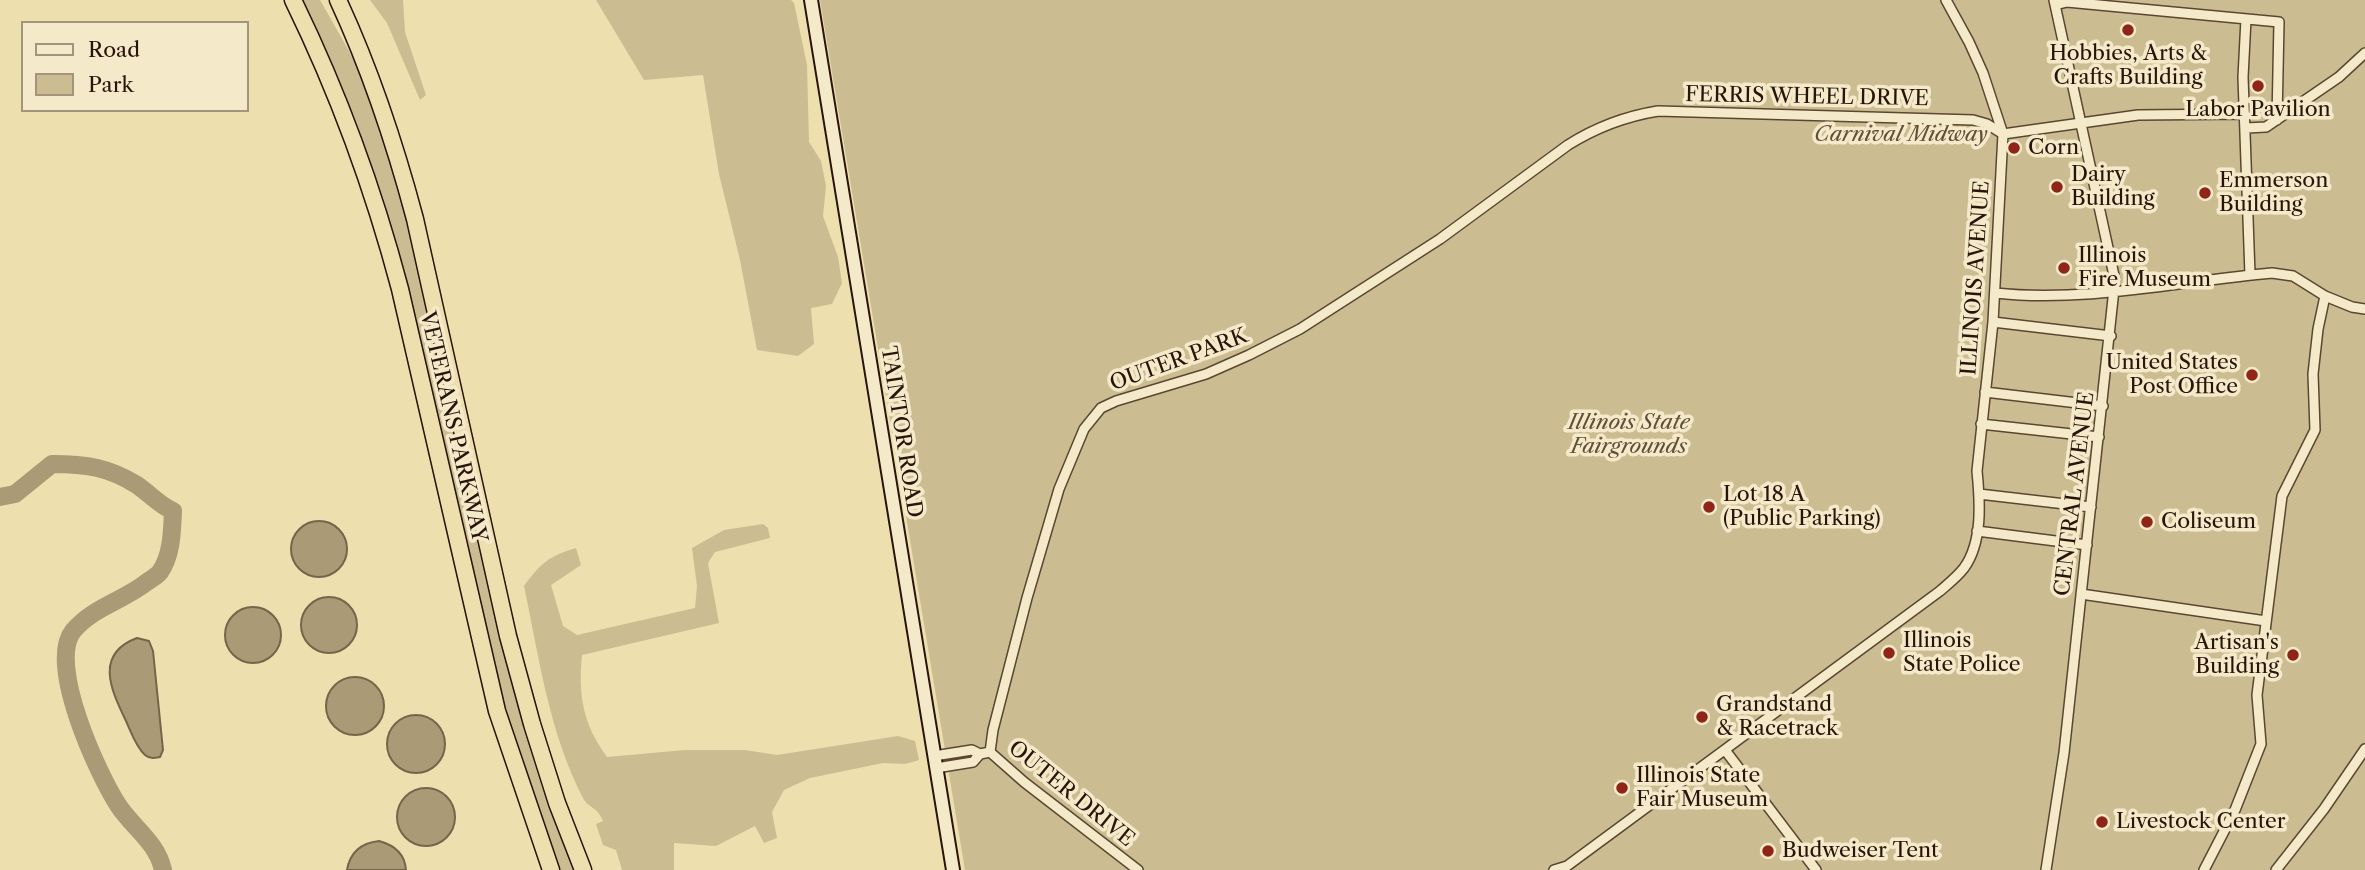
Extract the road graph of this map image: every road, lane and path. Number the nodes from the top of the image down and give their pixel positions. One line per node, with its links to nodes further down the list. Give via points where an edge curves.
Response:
1 (293, 0): 38 (highway, VETERANS PARKWAY, via 336,93 382,222 497,711)
2 (327, 0): 8 (highway)
3 (338, 0): 8 (highway, VETERANS PARKWAY)
4 (811, 0): 36 (main road, TAINTOR ROAD)
5 (1946, 0): 15 (street, ILLINOIS AVENUE, via 1983,73)
6 (2055, 3): 7 (street); 12 (street, CENTRAL AVENUE)
7 (2246, 19): 10 (street); 11 (street, via 2279,22)
8 (358, 45): 39 (highway, VETERANS PARKWAY, via 389,124 415,219 520,681)
9 (2365, 53): 11 (street)
10 (2245, 114): 12 (street, via 2159,113); 14 (street)
11 (2277, 120): 14 (street, via 2266,127)
12 (2081, 122): 15 (street); 17 (street, CENTRAL AVENUE)
13 (1609, 126): 15 (street, FERRIS WHEEL DRIVE, via 1647,113 1693,112 1973,120); 35 (street, OUTER PARK, via 1568,145 1440,239 1288,335 1206,374 1116,401 1095,414 1059,489 1042,542)
14 (2246, 128): 16 (street)
15 (2003, 134): 18 (street, ILLINOIS AVENUE)
16 (2250, 275): 17 (street); 19 (street, via 2293,276)
17 (2115, 292): 18 (street, via 2062,296); 22 (street, CENTRAL AVENUE)
18 (1995, 293): 21 (street, ILLINOIS AVENUE)
19 (2325, 296): 20 (street); 32 (street, via 2313,374 2315,430 2282,496)
20 (2365, 309)
21 (1993, 322): 22 (street); 23 (street, ILLINOIS AVENUE)
22 (2111, 336): 24 (street, CENTRAL AVENUE)
23 (1985, 392): 24 (street); 25 (street, ILLINOIS AVENUE)
24 (2103, 406): 26 (street, CENTRAL AVENUE)
25 (1982, 424): 26 (street); 27 (street, ILLINOIS AVENUE)
26 (2099, 437): 28 (street, CENTRAL AVENUE)
27 (1979, 494): 28 (street); 29 (street, ILLINOIS AVENUE)
28 (2091, 507): 30 (street, CENTRAL AVENUE)
29 (1977, 531): 30 (street); 34 (street, ILLINOIS AVENUE, via 1964,568 1940,591)
30 (2087, 545): 31 (street, CENTRAL AVENUE)
31 (2081, 594): 32 (street); 45 (street, CENTRAL AVENUE)
32 (2266, 621): 46 (street, via 2257,706 2261,744 2235,810)
33 (2365, 749): 47 (street)
34 (1725, 750): 37 (street); 44 (street)
35 (990, 752): 36 (street, OUTER DRIVE, via 973,762); 41 (street, OUTER DRIVE)
36 (935, 762): 40 (main road, TAINTOR ROAD)
37 (1567, 866): 42 (street); 43 (street)
38 (551, 870)
39 (583, 870)
40 (953, 870)
41 (1139, 870)
42 (1554, 870)
43 (1577, 870)
44 (1816, 870)
45 (2046, 870)
46 (2204, 870)
47 (2276, 870)

